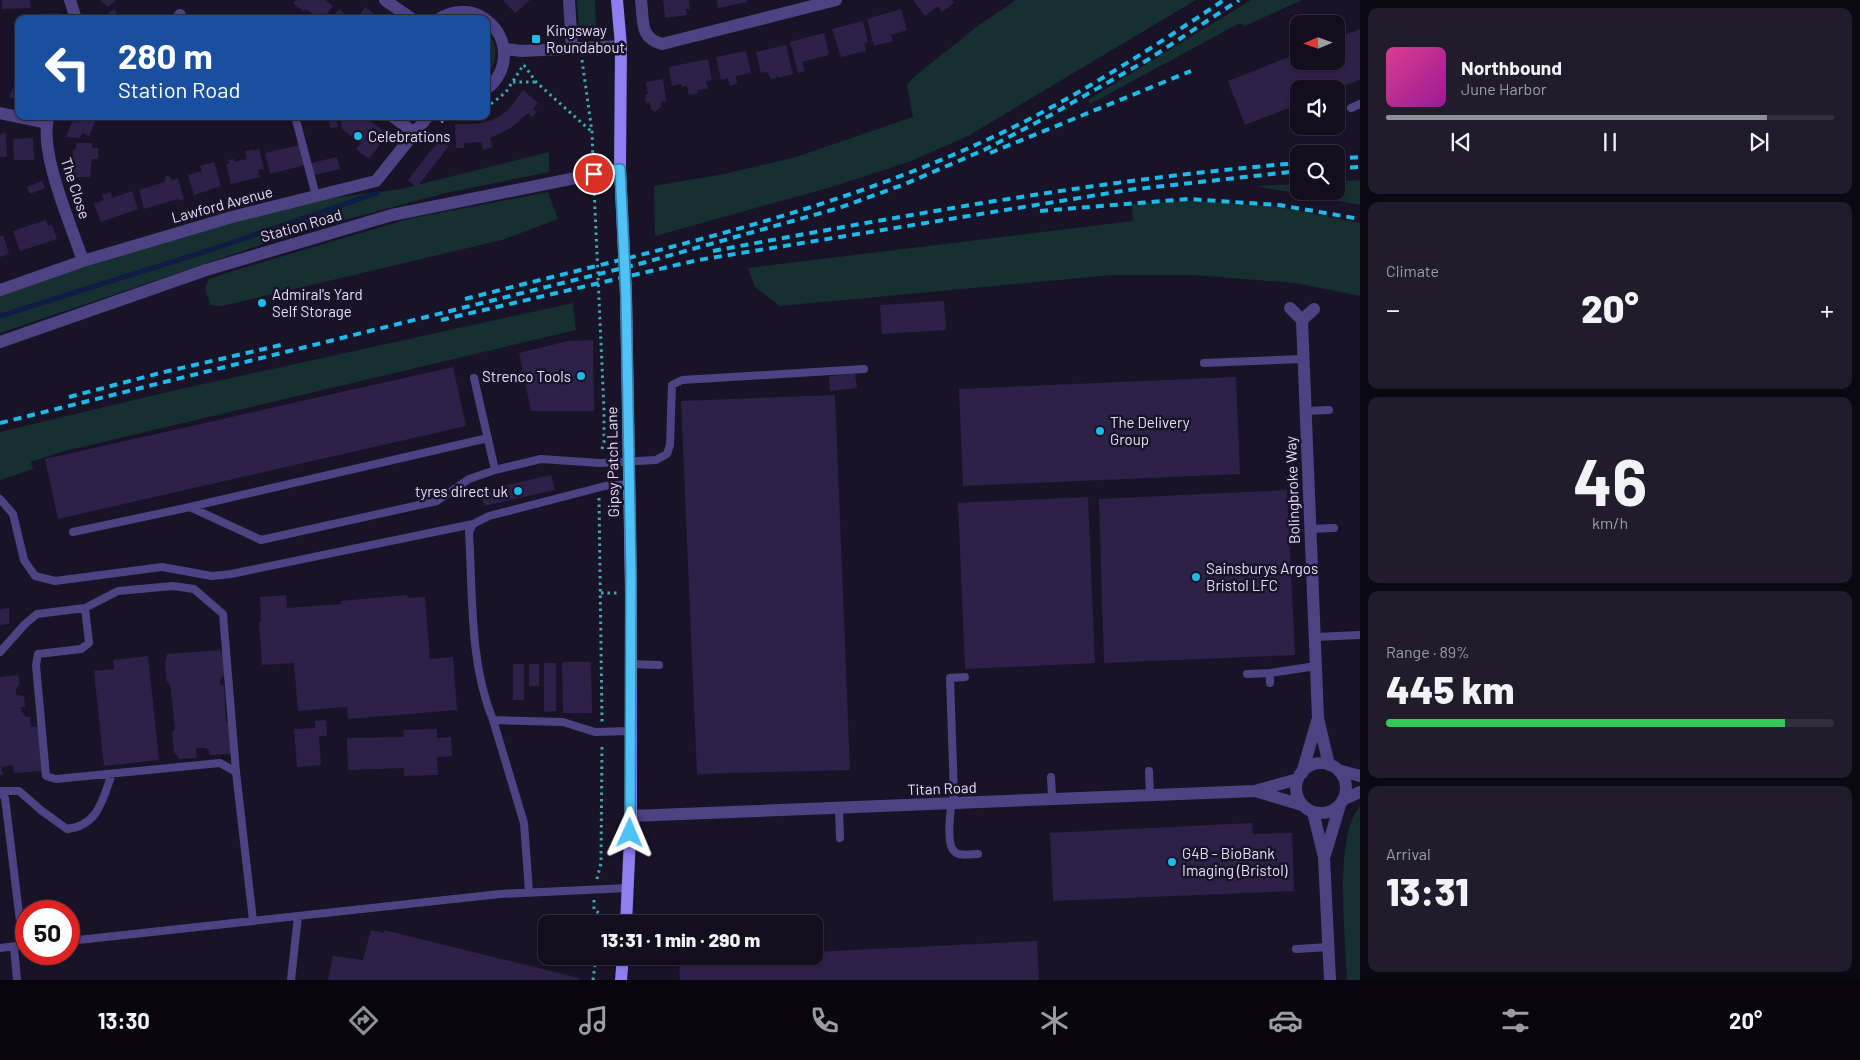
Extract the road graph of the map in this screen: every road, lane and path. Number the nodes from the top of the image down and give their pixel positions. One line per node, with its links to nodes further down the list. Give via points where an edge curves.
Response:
1 (69, 0): 7 (street)
2 (385, 0): 8 (street)
3 (569, 0): 13 (street)
4 (617, 0): 12 (main road, Gipsy Patch Lane)
5 (642, 0): 6 (street, via 645,34 651,41 662,44)
6 (836, 0)
7 (75, 15)
8 (403, 15)
9 (448, 15): 10 (street, via 454,12)
10 (476, 15)
11 (490, 22): 14 (street, via 501,36)
12 (622, 46): 13 (street); 29 (main road, Gipsy Patch Lane)
13 (576, 48): 14 (street); 27 (path)
14 (504, 49): 18 (street, via 500,75)
15 (524, 65): 17 (path)
16 (513, 82): 17 (path)
17 (536, 82): 27 (path)
18 (490, 85)
19 (1360, 104): 20 (lane)
20 (1351, 108)
21 (0, 113): 22 (street, The Close)
22 (15, 115)
23 (48, 120): 32 (street, The Close, via 46,142 50,161)
24 (296, 120): 31 (lane)
25 (397, 120): 28 (street)
26 (425, 120): 28 (street, Lawford Avenue)
27 (592, 132): 30 (path)
28 (416, 134): 31 (street, Lawford Avenue, via 376,180)
29 (620, 169): 30 (street, Station Road); 45 (main road, Gipsy Patch Lane, via 626,295)
30 (594, 174): 37 (street, Station Road, via 392,215 206,270); 46 (path, via 604,410)
31 (316, 196): 32 (street, Lawford Avenue)
32 (84, 261): 33 (street, Lawford Avenue)
33 (0, 290)
34 (1290, 308): 36 (street)
35 (1314, 309): 36 (street)
36 (1302, 320): 38 (street, Bolingbroke Way)
37 (0, 342)
38 (1303, 360): 39 (lane); 43 (street, Bolingbroke Way)
39 (1204, 363)
40 (864, 368): 45 (lane, via 682,380 672,385 667,454 656,460)
41 (474, 378): 44 (lane)
42 (1329, 410): 43 (lane)
43 (1305, 412): 54 (street, Bolingbroke Way)
44 (488, 438): 47 (lane); 51 (lane)
45 (628, 460): 46 (lane); 48 (main road, Gipsy Patch Lane)
46 (600, 463): 47 (lane, via 541,458)
47 (496, 470): 51 (lane, via 469,479 437,501 261,540)
48 (629, 484): 49 (lane); 60 (main road, Gipsy Patch Lane)
49 (599, 488): 52 (lane, via 489,516); 70 (path)
50 (0, 500): 52 (lane, via 13,514 24,560 35,576 55,581 162,566 212,576 231,574)
51 (190, 507): 55 (lane)
52 (473, 524): 68 (lane, via 469,532 478,665)
53 (1334, 528): 54 (lane)
54 (1310, 529): 58 (street, Bolingbroke Way)
55 (73, 532)
56 (85, 608): 59 (lane, via 38,614); 73 (lane, via 118,591 173,586 194,590 223,614); 74 (lane, via 89,643 81,649 38,654 36,665 46,776 56,780)
57 (1360, 635): 58 (lane)
58 (1314, 637): 62 (street, Bolingbroke Way)
59 (0, 652)
60 (630, 664): 61 (lane); 69 (main road, Gipsy Patch Lane)
61 (659, 664)
62 (1316, 666): 63 (lane); 67 (street, Bolingbroke Way)
63 (1270, 673): 64 (lane); 66 (lane)
64 (1247, 674)
65 (965, 677): 84 (lane, via 950,678 954,796)
66 (1270, 682)
67 (1318, 718): 71 (street, Bolingbroke Way); 75 (street, Bolingbroke Way)
68 (493, 720): 70 (lane, via 563,722); 93 (lane, via 524,823)
69 (630, 731): 70 (lane); 87 (main road, Gipsy Patch Lane)
70 (602, 732): 91 (path, via 601,863)
71 (1334, 768): 75 (street, via 1317,764); 76 (street); 83 (street, via 1346,785)
72 (1149, 771): 81 (lane)
73 (236, 772): 74 (lane, via 220,763); 98 (lane)
74 (112, 774): 79 (lane, via 99,808 81,827 67,829 18,790)
75 (1300, 776): 78 (street, Titan Road); 86 (street, via 1296,791)
76 (1360, 776)
77 (1050, 777): 82 (lane)
78 (1255, 790): 81 (street, Titan Road); 86 (street, Titan Road)
79 (0, 791): 94 (lane, via 4,798)
80 (1360, 792): 83 (street)
81 (1150, 794): 82 (street, Titan Road)
82 (1052, 799): 84 (street, Titan Road)
83 (1342, 802): 86 (street, via 1330,812); 90 (street)
84 (951, 804): 85 (street, Titan Road); 89 (lane, via 951,845 954,852)
85 (839, 808): 87 (street, Titan Road); 88 (lane)
86 (1308, 809): 90 (street)
87 (631, 816): 92 (main road, Gipsy Patch Lane)
88 (840, 838)
89 (978, 854)
90 (1324, 857): 101 (street)
91 (595, 888): 92 (lane); 93 (lane); 95 (path, via 594,910)
92 (628, 888): 96 (main road, Gipsy Patch Lane)
93 (529, 892): 97 (lane)
94 (18, 900)
95 (599, 915)
96 (626, 915)
97 (298, 916): 98 (lane); 107 (lane)
98 (253, 921): 99 (lane)
99 (80, 940)
100 (14, 947): 102 (lane); 106 (lane)
101 (1328, 947): 103 (lane); 110 (street)
102 (0, 948)
103 (1296, 949)
104 (595, 965): 108 (path)
105 (622, 965): 109 (main road)
106 (17, 980)
107 (291, 980)
108 (593, 980)
109 (620, 980)
110 (1330, 980)

